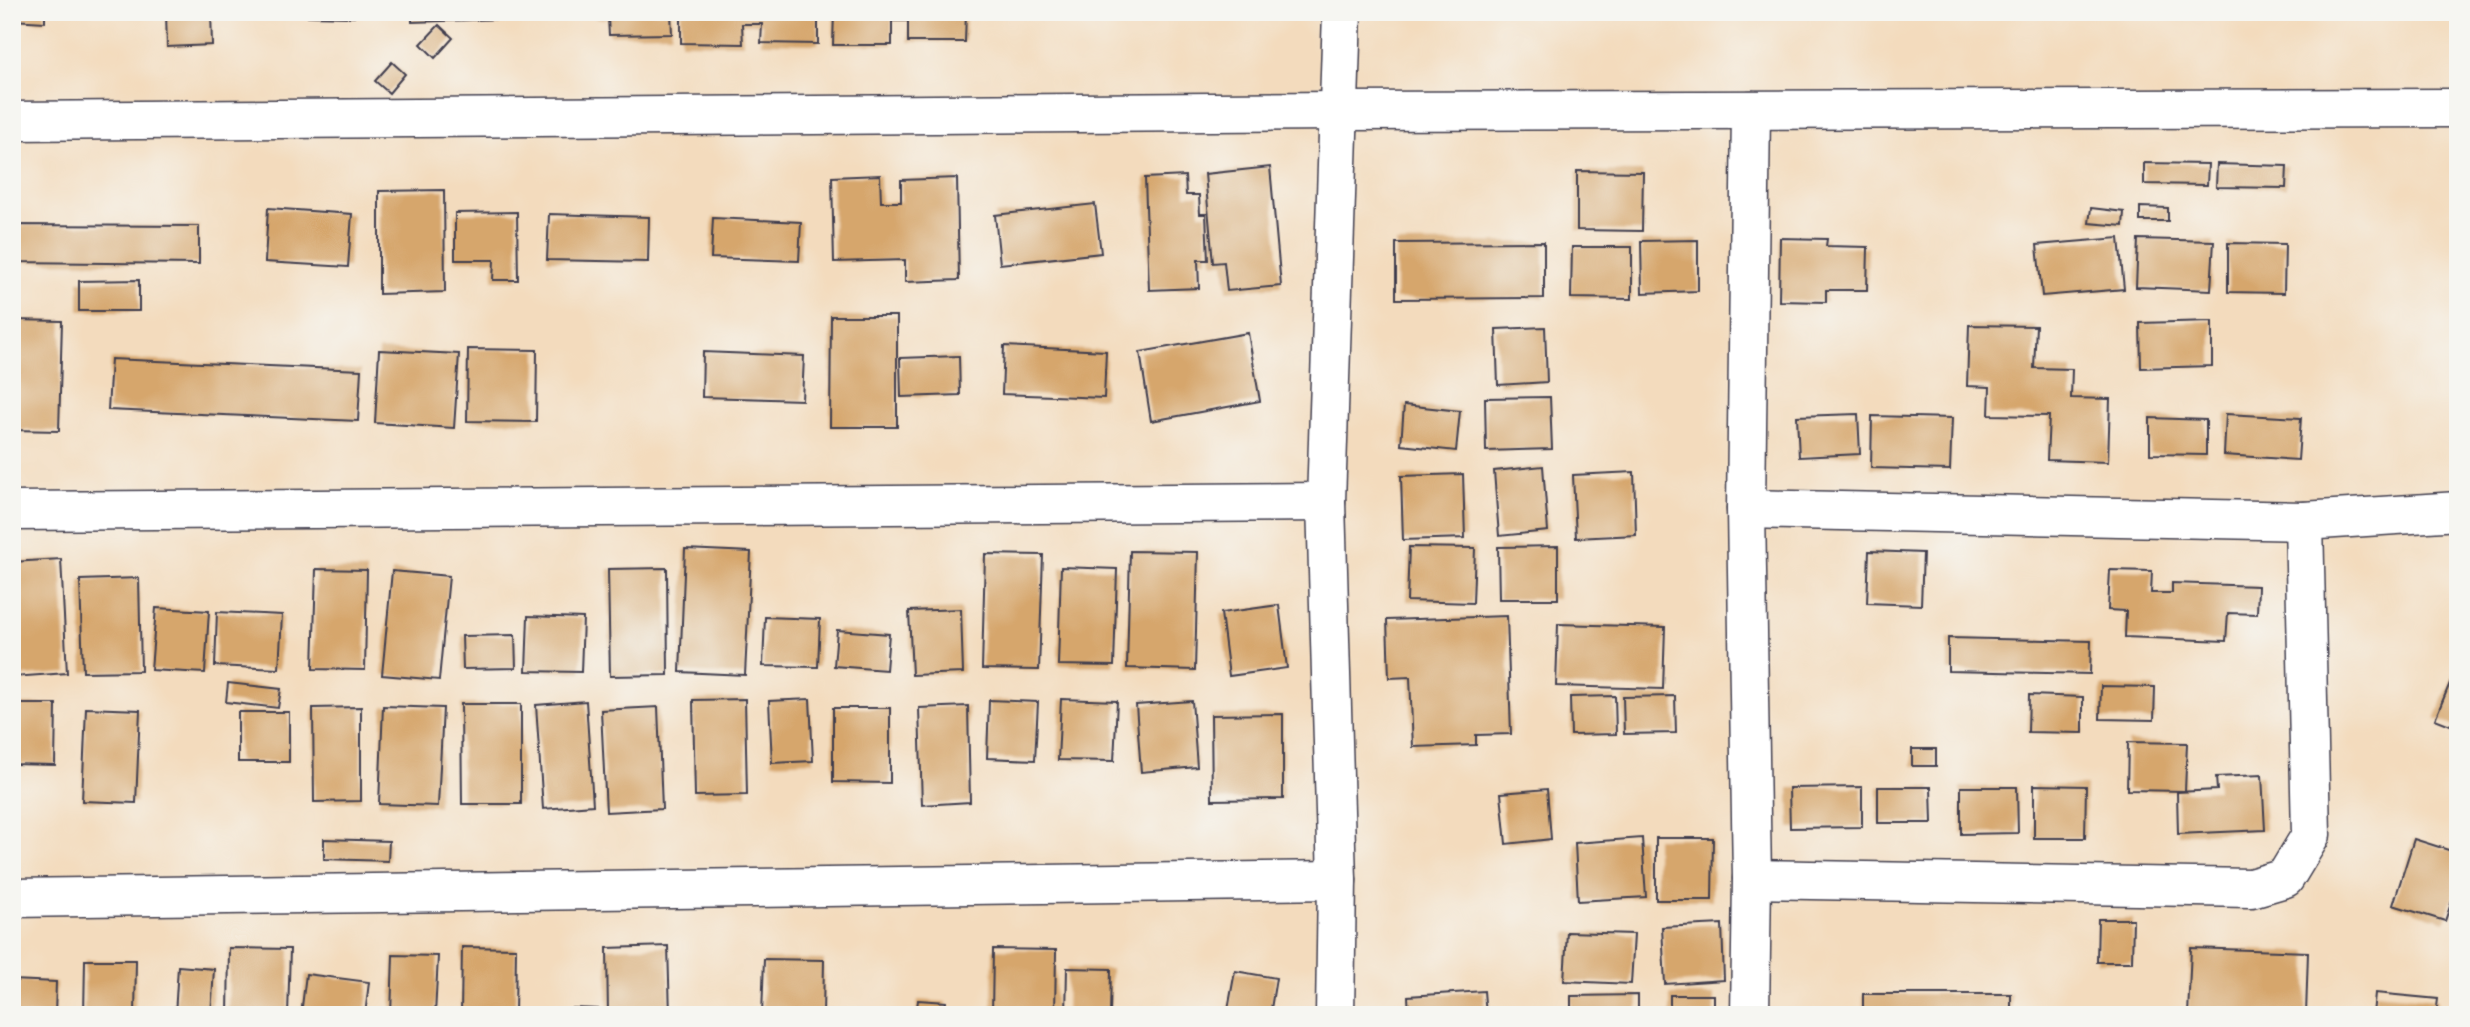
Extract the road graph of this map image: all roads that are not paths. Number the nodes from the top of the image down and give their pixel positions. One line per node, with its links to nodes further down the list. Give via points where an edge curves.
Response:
1 (1342, 12): 4 (street)
2 (2458, 108): 3 (street)
3 (1751, 110): 4 (street); 7 (street)
4 (1340, 111): 5 (street); 6 (street)
5 (12, 121)
6 (1326, 502): 8 (street); 12 (street)
7 (1746, 509): 10 (street); 11 (street)
8 (12, 511)
9 (2458, 511): 10 (street)
10 (2304, 521): 11 (street, via 2311,835 2285,878 2251,888)
11 (1752, 879): 15 (street)
12 (1337, 880): 13 (street); 14 (street)
13 (12, 898)
14 (1335, 1015)
15 (1750, 1015)

